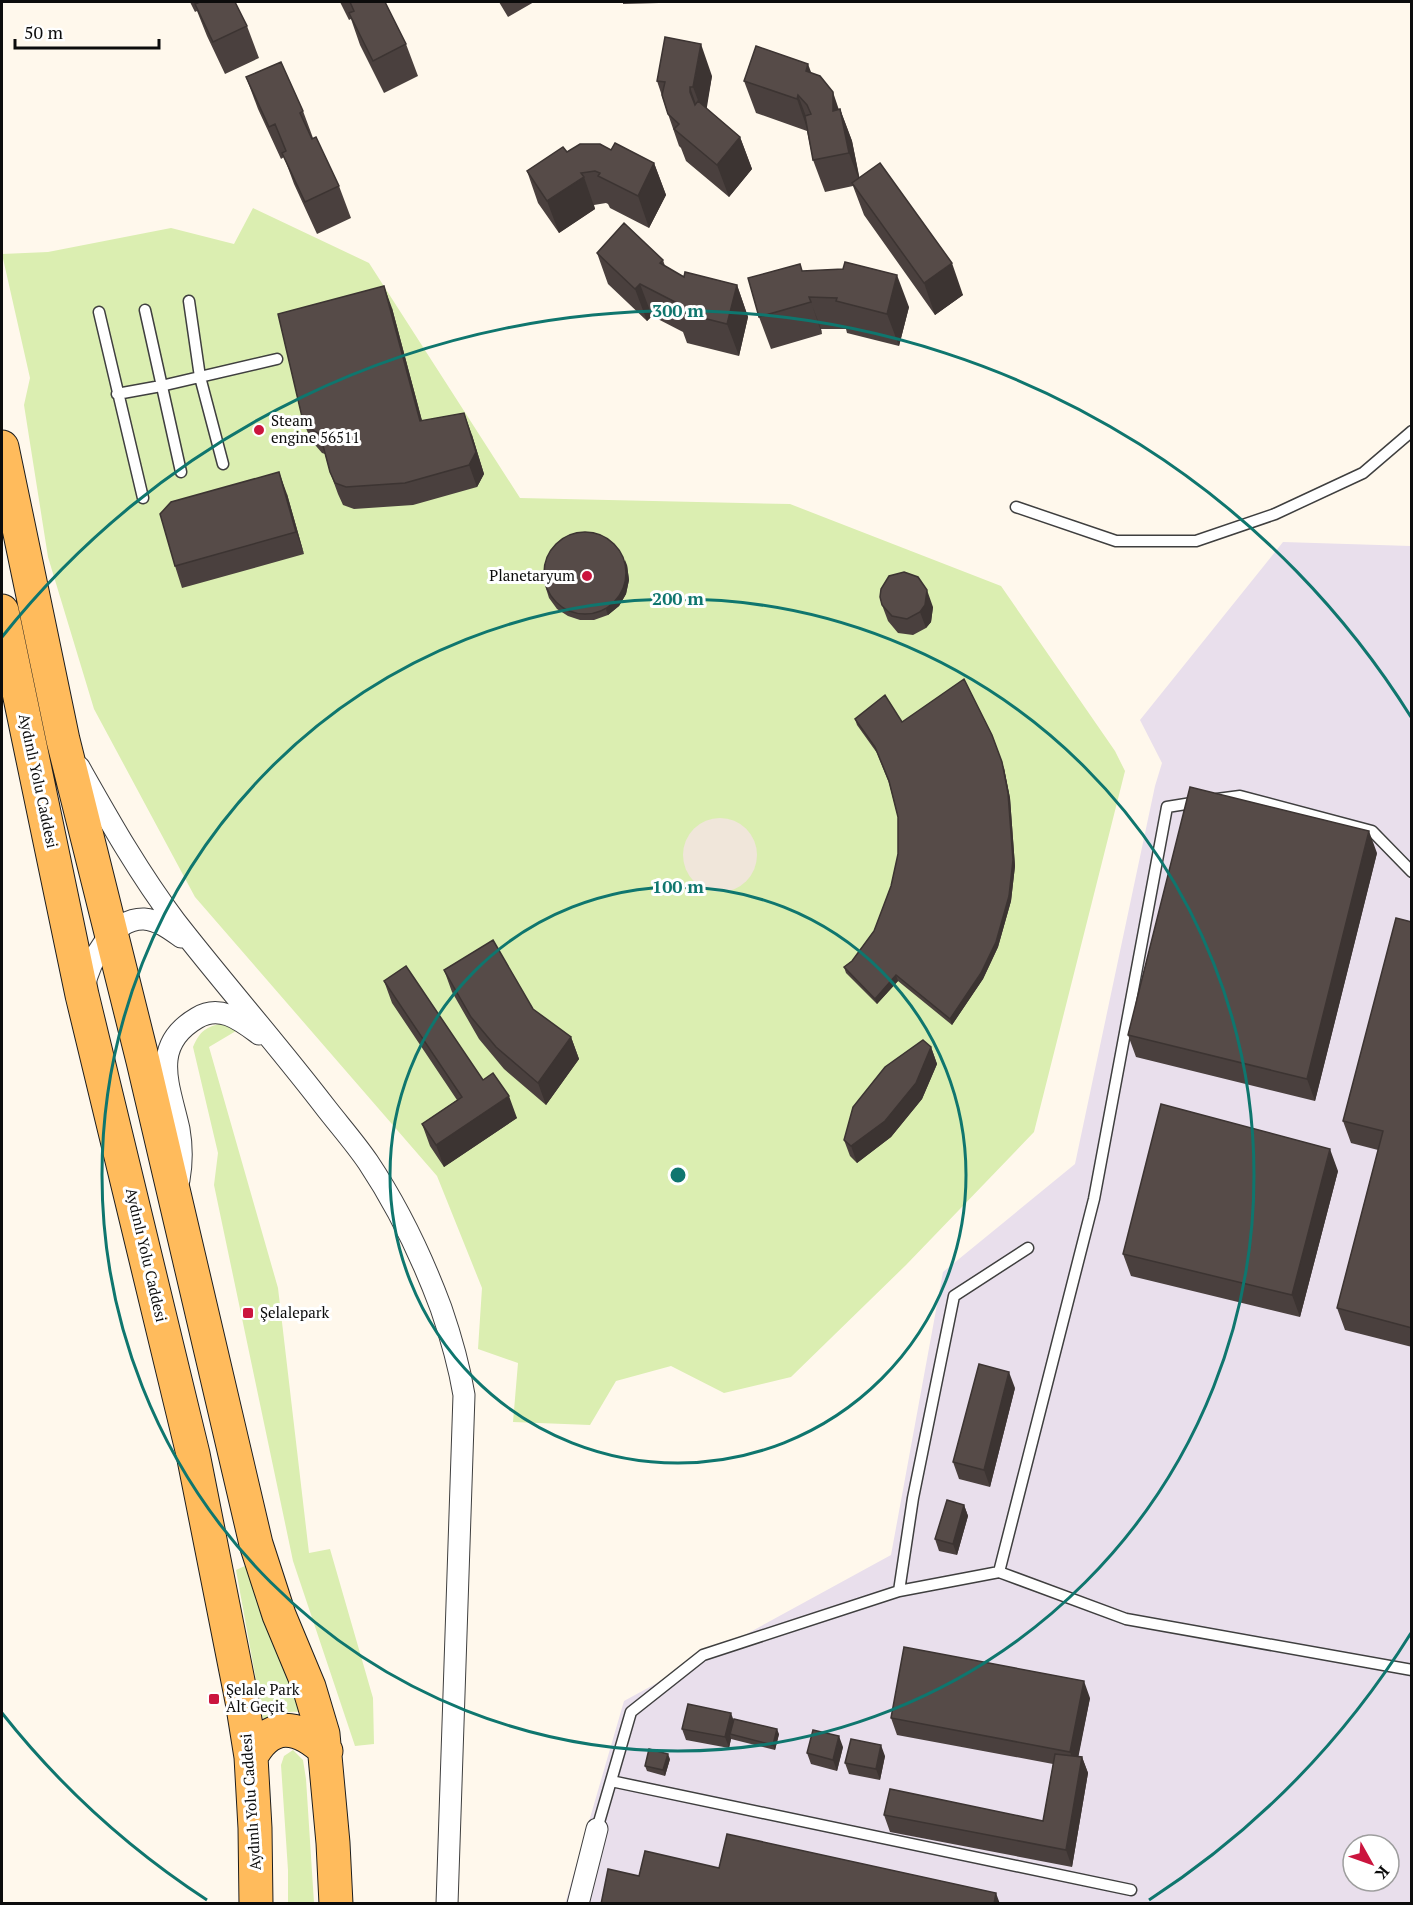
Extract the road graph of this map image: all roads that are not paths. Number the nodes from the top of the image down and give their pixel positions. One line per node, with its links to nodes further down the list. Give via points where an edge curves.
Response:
1 (189, 301): 5 (lane)
2 (145, 310): 6 (lane)
3 (99, 312): 7 (lane)
4 (277, 359): 5 (lane)
5 (201, 377): 6 (lane); 10 (lane)
6 (161, 386): 7 (lane); 11 (lane)
7 (117, 394): 12 (lane)
8 (1412, 431): 13 (lane, via 1364,473 1275,514 1196,541 1116,541)
9 (2, 447): 15 (main road)
10 (223, 464)
11 (181, 472)
12 (143, 498)
13 (1016, 507)
14 (2, 611): 19 (main road, Aydınlı Yolu Caddesi)
15 (63, 740): 17 (main road); 18 (street, via 138,869)
16 (1412, 872): 23 (lane, via 1372,831 1361,828 1240,796 1167,807 1094,1199)
17 (112, 935): 18 (street, via 133,921 151,920 170,929); 19 (street, via 92,964); 21 (main road)
18 (204, 958): 20 (street)
19 (82, 995): 27 (main road, Aydınlı Yolu Caddesi, via 193,1454)
20 (282, 1050): 21 (street, via 222,1012 193,1020 172,1042 165,1067 181,1146); 33 (street, via 367,1161 394,1204 431,1282 459,1365 464,1395)
21 (176, 1204): 26 (main road, via 256,1544 319,1718)
22 (1028, 1248): 24 (lane, via 954,1296 913,1498)
23 (999, 1572): 24 (lane); 25 (lane, via 1126,1619)
24 (899, 1591): 28 (lane, via 703,1655 631,1712)
25 (1412, 1670)
26 (326, 1751): 27 (main road, via 313,1739 291,1730 268,1734); 31 (main road)
27 (251, 1757): 32 (main road, Aydınlı Yolu Caddesi)
28 (611, 1780): 29 (lane); 30 (lane)
29 (597, 1829): 34 (street)
30 (1131, 1890)
31 (336, 1900)
32 (256, 1904)
33 (447, 1904)
34 (578, 1904)

